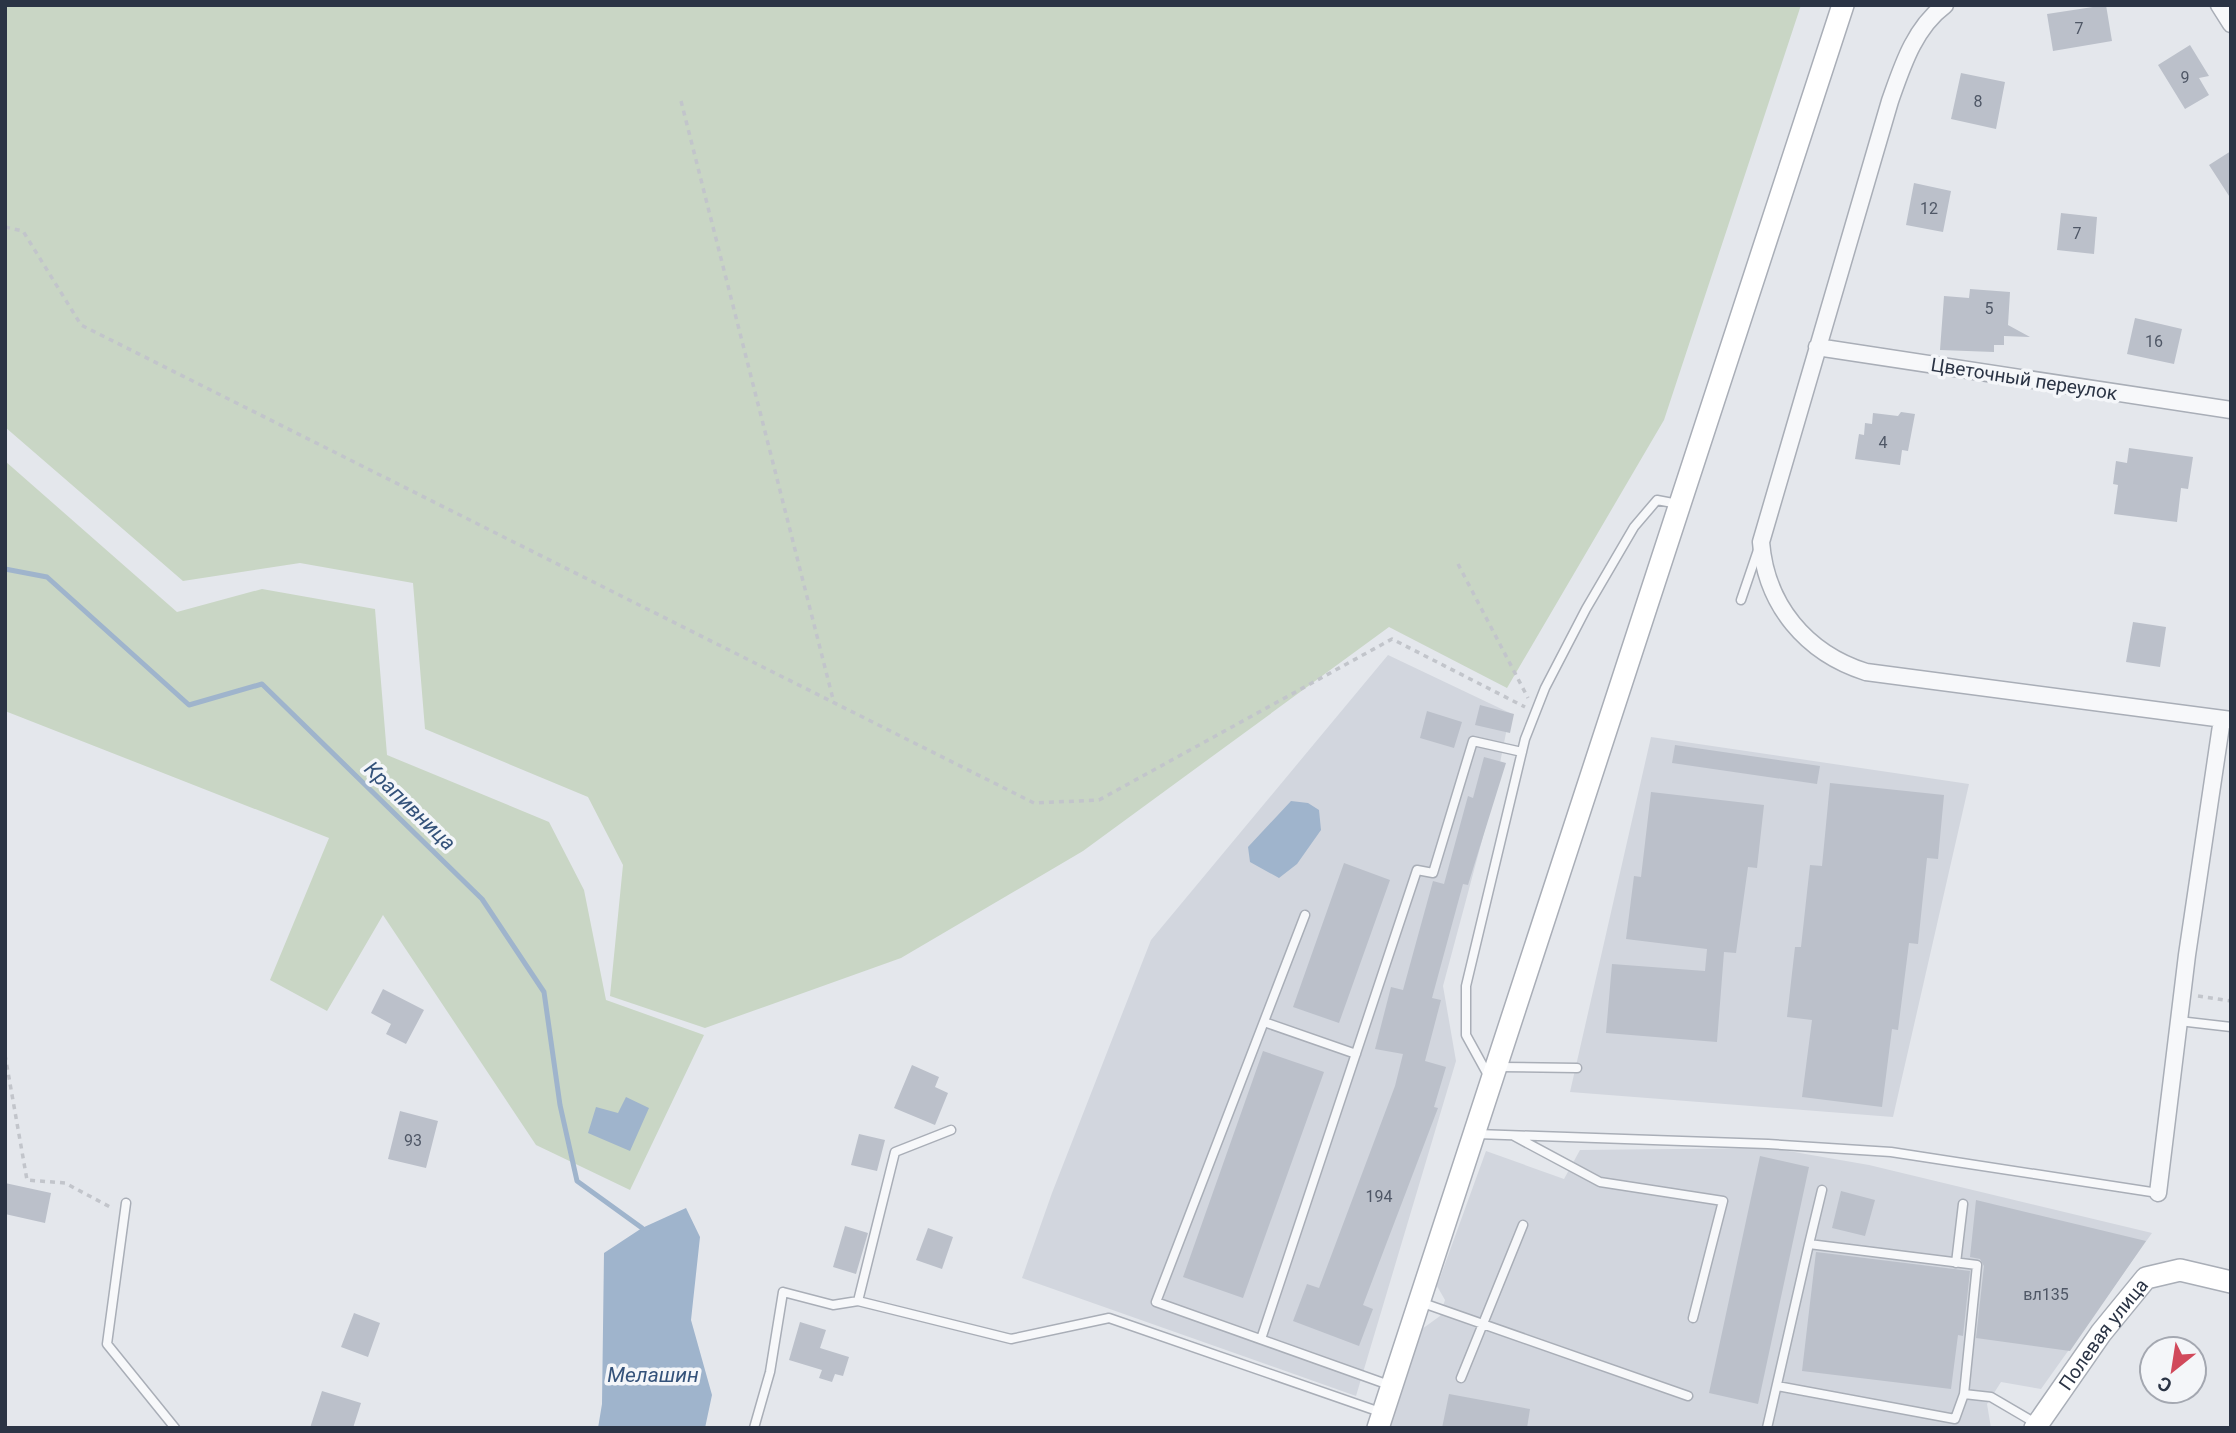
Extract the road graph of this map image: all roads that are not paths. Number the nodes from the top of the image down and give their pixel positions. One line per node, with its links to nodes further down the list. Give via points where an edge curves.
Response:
1 (1843, 5): 7 (street)
2 (1945, 5): 5 (street, via 1922,29 1906,57)
3 (2219, 5): 4 (street)
4 (2231, 24)
5 (1817, 347): 6 (street, Цветочный переулок); 8 (street)
6 (2231, 410)
7 (1680, 505): 11 (lane, via 1657,500 1634,527 1586,609); 18 (street)
8 (1761, 542): 9 (lane); 10 (street, via 1769,583 1793,625 1815,647 1844,665 1866,672)
9 (1741, 600)
10 (2226, 719): 13 (street)
11 (1522, 752): 16 (lane, via 1474,741 1433,873 1417,870); 18 (lane, via 1465,986 1466,1035)
12 (1305, 915): 14 (lane)
13 (2179, 1021): 15 (lane); 23 (street)
14 (1264, 1022): 16 (lane); 34 (lane, via 1156,1302)
15 (2231, 1027)
16 (1356, 1054): 34 (lane)
17 (1577, 1068): 18 (lane)
18 (1494, 1074): 20 (street)
19 (951, 1130): 30 (lane, via 895,1152)
20 (1474, 1133): 21 (lane); 31 (street)
21 (1511, 1135): 23 (lane, via 1891,1152); 32 (lane, via 1600,1182 1723,1201)
22 (1822, 1190): 27 (lane)
23 (2158, 1193)
24 (126, 1203): 42 (lane, via 107,1344)
25 (1963, 1203): 28 (lane)
26 (1523, 1225): 33 (lane)
27 (1809, 1244): 28 (lane); 37 (lane)
28 (1956, 1263): 38 (lane, via 1977,1265)
29 (2231, 1282): 41 (street, Полевая улица, via 2180,1270 2146,1278 2101,1333)
30 (858, 1300): 40 (lane, via 1011,1339 1109,1318); 43 (lane, via 833,1305 783,1292 770,1372)
31 (1420, 1302): 33 (lane); 36 (street)
32 (1693, 1318)
33 (1481, 1323): 35 (lane); 39 (lane)
34 (1261, 1339): 36 (lane)
35 (1461, 1378)
36 (1392, 1386): 40 (street)
37 (1777, 1386): 38 (lane, via 1955,1419); 44 (lane)
38 (1964, 1394): 41 (lane, via 1991,1397)
39 (1688, 1396)
40 (1381, 1420)
41 (2040, 1427)
42 (175, 1428)
43 (754, 1428)
44 (1767, 1428)

